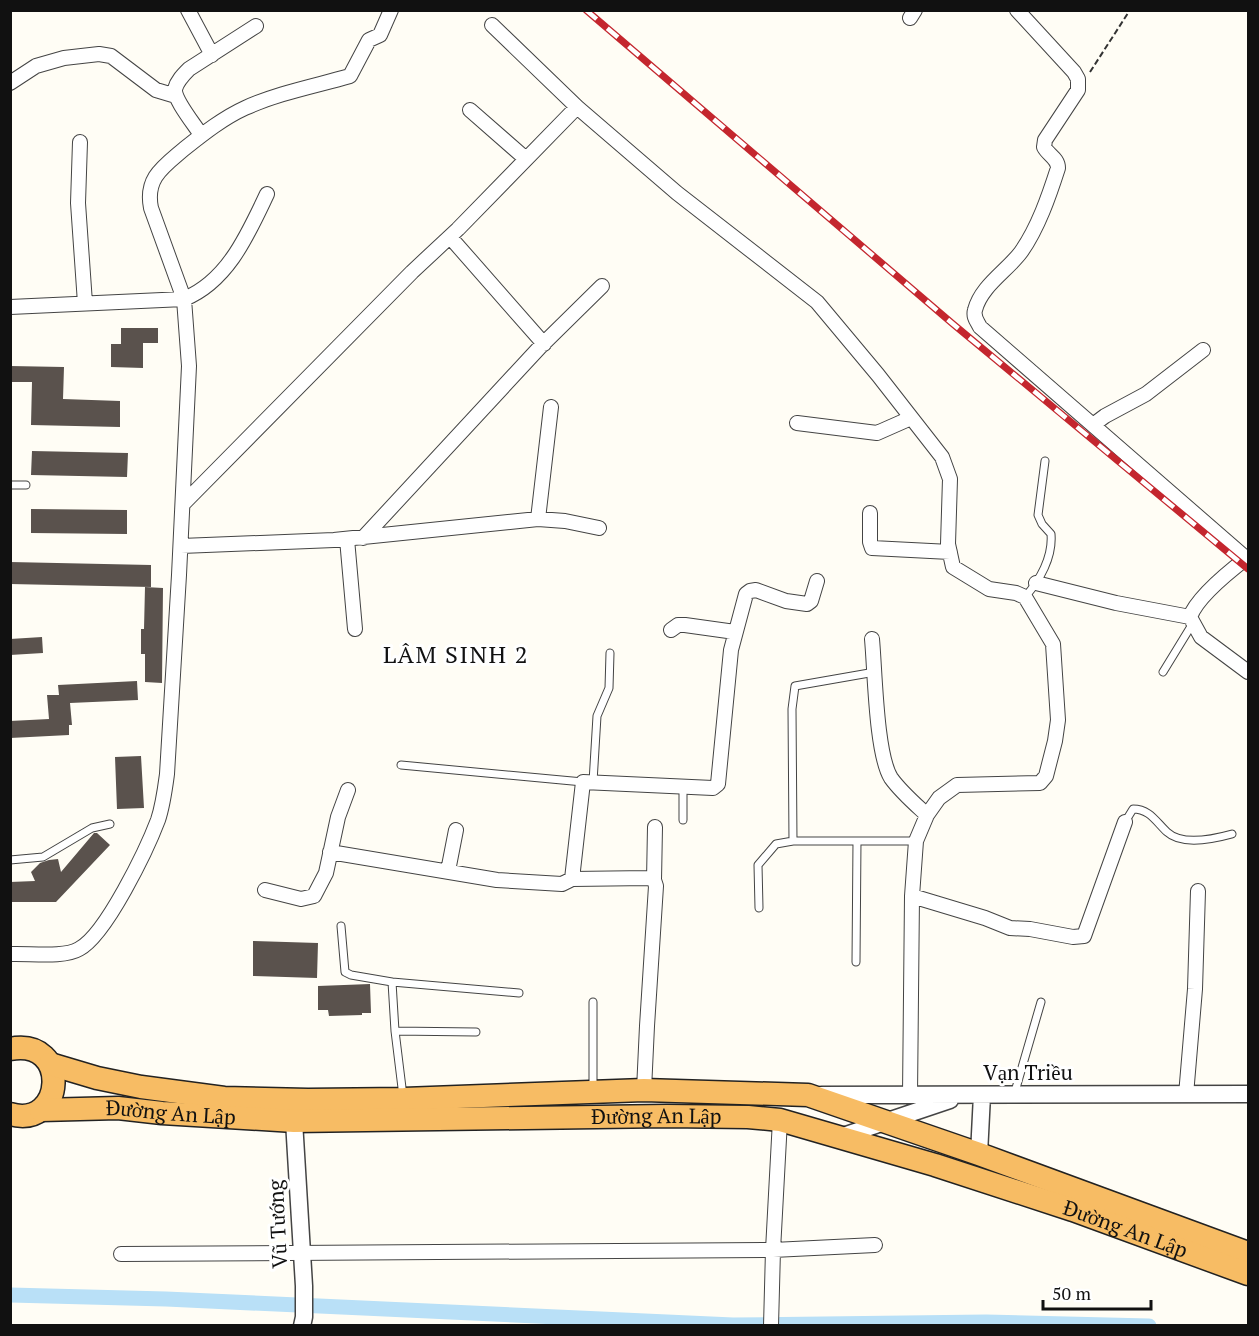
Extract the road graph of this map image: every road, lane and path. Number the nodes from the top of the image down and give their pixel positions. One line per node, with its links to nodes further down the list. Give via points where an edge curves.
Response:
1 (188, 10): 7 (street)
2 (391, 10): 13 (street, via 380,35 369,40 351,76 246,108)
3 (1130, 10): 9 (path)
4 (1021, 12): 9 (street, via 1074,72)
5 (256, 26): 7 (street)
6 (492, 26): 11 (street)
7 (212, 55): 10 (street, via 180,78)
8 (10, 83): 10 (street, via 36,66 99,54 111,56 156,90)
9 (1078, 90): 27 (street, via 1045,140 1044,147 1056,159 1058,168 1039,220 1012,264 986,291 975,310 975,318 980,327)
10 (176, 96): 13 (street)
11 (577, 107): 15 (street); 25 (street, via 677,193 817,302)
12 (470, 110): 15 (street)
13 (201, 135): 19 (street, via 159,172 149,195)
14 (80, 142): 20 (street, via 79,213)
15 (526, 159): 17 (street)
16 (267, 194): 19 (street, via 234,256 210,284)
17 (450, 237): 22 (street); 31 (street)
18 (602, 286): 22 (street)
19 (184, 299): 20 (street); 31 (street, via 189,366)
20 (85, 303): 21 (street)
21 (10, 307)
22 (544, 344): 35 (street)
23 (1203, 350): 27 (street, via 1146,394)
24 (551, 407): 33 (street)
25 (911, 418): 26 (street, via 877,433); 38 (street, via 947,468)
26 (797, 423)
27 (1093, 424): 39 (street)
28 (1045, 461): 41 (lane, via 1038,516 1052,542)
29 (10, 485): 30 (lane)
30 (26, 485)
31 (183, 504): 37 (street)
32 (870, 513): 38 (street, via 872,548)
33 (538, 519): 34 (street); 35 (street)
34 (599, 528)
35 (363, 538): 36 (street)
36 (347, 539): 37 (street); 44 (street)
37 (181, 546): 76 (street, via 167,774 158,818 141,860 106,920 86,945 77,951)
38 (950, 552): 42 (street, via 953,567 979,584)
39 (1248, 559): 43 (street, via 1193,608)
40 (817, 581): 46 (street, via 807,604 750,591)
41 (1036, 583): 42 (lane); 43 (street)
42 (1025, 597): 56 (street, via 1055,651 1058,720 1046,776 1040,783 957,785 939,798)
43 (1192, 620): 50 (lane); 51 (street, via 1201,637)
44 (355, 629)
45 (671, 630): 46 (street, via 685,625)
46 (735, 632): 54 (street, via 718,784 713,788)
47 (872, 639): 49 (street)
48 (610, 653): 53 (lane, via 609,688 597,716)
49 (875, 672): 56 (street, via 882,756 890,776); 63 (lane, via 795,686)
50 (1163, 672)
51 (1248, 672)
52 (402, 765): 53 (lane)
53 (588, 782): 54 (street); 69 (street)
54 (683, 787): 57 (lane)
55 (348, 790): 66 (street)
56 (927, 815): 65 (street)
57 (683, 820)
58 (1125, 822): 62 (lane, via 1133,809 1142,809 1177,838); 73 (street, via 1084,936 1010,928)
59 (110, 824): 67 (lane, via 92,828 43,857)
60 (655, 827): 70 (street)
61 (456, 830): 68 (street)
62 (1232, 834)
63 (794, 841): 64 (lane); 74 (lane, via 776,844 758,865)
64 (857, 841): 65 (lane); 77 (lane)
65 (916, 841): 73 (street)
66 (330, 852): 68 (street); 71 (street, via 326,873 314,896 301,899)
67 (10, 860)
68 (448, 872): 69 (street, via 562,884)
69 (572, 879): 70 (street)
70 (654, 880): 86 (street)
71 (265, 890)
72 (1198, 891): 93 (street)
73 (912, 896): 90 (street)
74 (759, 908)
75 (341, 926): 78 (lane, via 345,972)
76 (10, 954)
77 (856, 962)
78 (392, 981): 79 (lane); 82 (lane)
79 (519, 993)
80 (593, 1002): 87 (lane)
81 (1041, 1002): 92 (lane)
82 (395, 1031): 83 (lane); 94 (lane)
83 (476, 1032)
84 (10, 1049): 85 (highway, Đường An Lập, via 28,1048)
85 (50, 1064): 94 (highway, Đường An Lập, via 141,1087 224,1098); 95 (highway, via 55,1084)
86 (644, 1090): 87 (highway, Đường An Lập); 89 (highway, Đường An Lập)
87 (593, 1092): 94 (highway, Đường An Lập)
88 (1248, 1094): 93 (street, Vạn Triều)
89 (808, 1095): 90 (street, Vạn Triều); 98 (highway, Đường An Lập); 99 (highway)
90 (910, 1095): 91 (street, Vạn Triều)
91 (974, 1095): 92 (street, Vạn Triều); 98 (street); 101 (street)
92 (1014, 1095): 93 (street, Vạn Triều)
93 (1186, 1095)
94 (404, 1099)
95 (41, 1110): 96 (highway, Đường An Lập, via 24,1116); 97 (highway, Đường An Lập, via 118,1108)
96 (10, 1114)
97 (294, 1120): 99 (highway, Đường An Lập, via 667,1116 748,1117); 106 (street, Vũ Tướng)
98 (884, 1122): 100 (street); 101 (highway, Đường An Lập)
99 (788, 1123): 100 (highway, Đường An Lập); 103 (street)
100 (840, 1137): 107 (highway, Đường An Lập, via 1073,1210)
101 (979, 1155): 104 (highway, Đường An Lập)
102 (875, 1245): 103 (street)
103 (773, 1250): 106 (street); 109 (street)
104 (1248, 1253)
105 (121, 1254): 106 (street)
106 (302, 1254): 108 (street, Vũ Tướng)
107 (1248, 1274)
108 (303, 1321)
109 (771, 1326)

